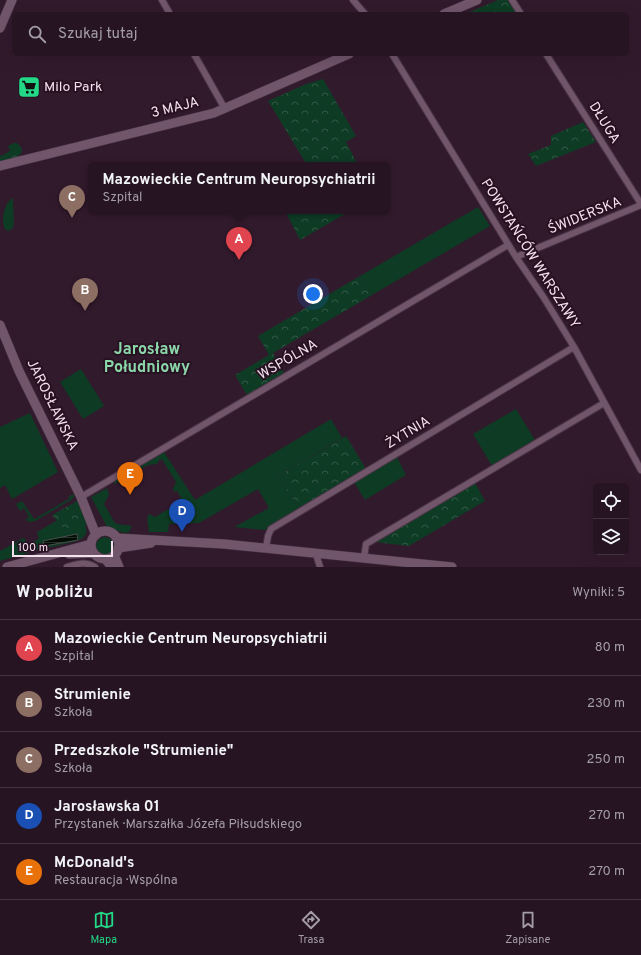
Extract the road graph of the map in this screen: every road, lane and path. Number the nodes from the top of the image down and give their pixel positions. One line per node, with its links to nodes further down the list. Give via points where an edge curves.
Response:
1 (12, 0): 10 (main road)
2 (162, 0): 6 (street)
3 (353, 0): 7 (street)
4 (477, 0): 8 (main road)
5 (512, 0): 9 (street)
6 (169, 12)
7 (363, 12)
8 (449, 12)
9 (520, 12)
10 (0, 28)
11 (195, 56): 15 (street)
12 (344, 56): 15 (main road, 3 MAJA)
13 (393, 56): 18 (street, POWSTAŃCÓW WARSZAWY)
14 (547, 56): 17 (street, DŁUGA)
15 (225, 109): 16 (main road, 3 MAJA)
16 (0, 166)
17 (641, 205): 19 (street, ŚWIDERSKA)
18 (508, 245): 19 (street, POWSTAŃCÓW WARSZAWY); 24 (street, WSPÓLNA)
19 (516, 257): 21 (street, POWSTAŃCÓW WARSZAWY)
20 (0, 325): 24 (main road, JAROSŁAWSKA, via 19,371)
21 (574, 347): 22 (street, POWSTAŃCÓW WARSZAWY); 29 (street, ŻYTNIA, via 271,529)
22 (604, 403): 23 (street, POWSTAŃCÓW WARSZAWY); 32 (street, via 366,544)
23 (641, 470)
24 (81, 497): 25 (main road, JAROSŁAWSKA)
25 (99, 533): 26 (main road, via 110,533); 28 (main road, via 93,538)
26 (116, 538): 27 (main road); 30 (main road)
27 (179, 541): 29 (main road); 30 (main road)
28 (92, 548): 33 (main road, via 101,559); 34 (main road, via 57,554)
29 (266, 548): 31 (main road)
30 (116, 551): 33 (main road); 39 (main road)
31 (316, 554): 32 (main road); 40 (street)
32 (364, 558): 41 (main road)
33 (105, 559): 38 (main road)
34 (30, 564): 35 (main road)
35 (7, 567)
36 (67, 567): 37 (street, via 84,563)
37 (95, 567)
38 (112, 567)
39 (119, 567)
40 (320, 567)
41 (452, 567)

